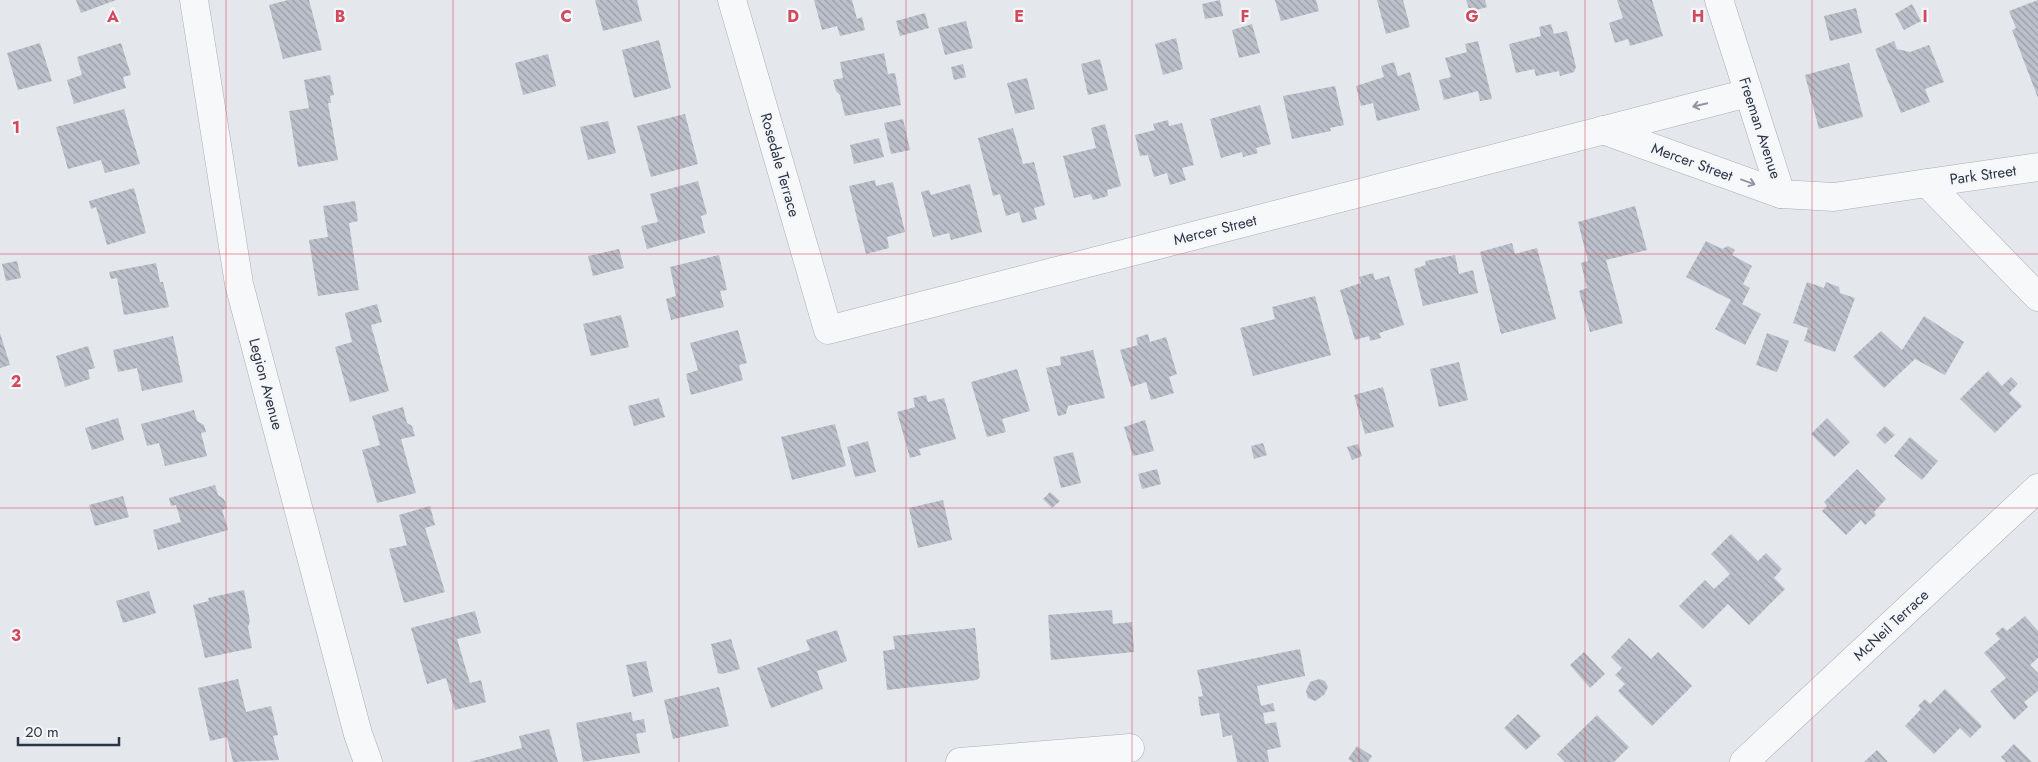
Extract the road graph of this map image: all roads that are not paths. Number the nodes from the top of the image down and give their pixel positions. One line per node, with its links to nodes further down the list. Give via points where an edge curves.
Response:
1 (194, 0): 13 (street, Legion Avenue, via 239,284)
2 (732, 0): 10 (street, Rosedale Terrace)
3 (1719, 0): 4 (street, Freeman Avenue)
4 (1748, 93): 5 (street, Mercer Street, one-way to 5); 8 (street, Freeman Avenue)
5 (1603, 130): 8 (street, Mercer Street, one-way to 8); 10 (street, Mercer Street)
6 (2038, 167): 7 (street, Park Street)
7 (1927, 183): 8 (street, Freeman Avenue, via 1834,197); 9 (street)
8 (1781, 194)
9 (2038, 297)
10 (828, 330)
11 (2038, 488): 15 (street, McNeil Terrace)
12 (1130, 748): 14 (street)
13 (368, 762)
14 (960, 762)
15 (1744, 762)

